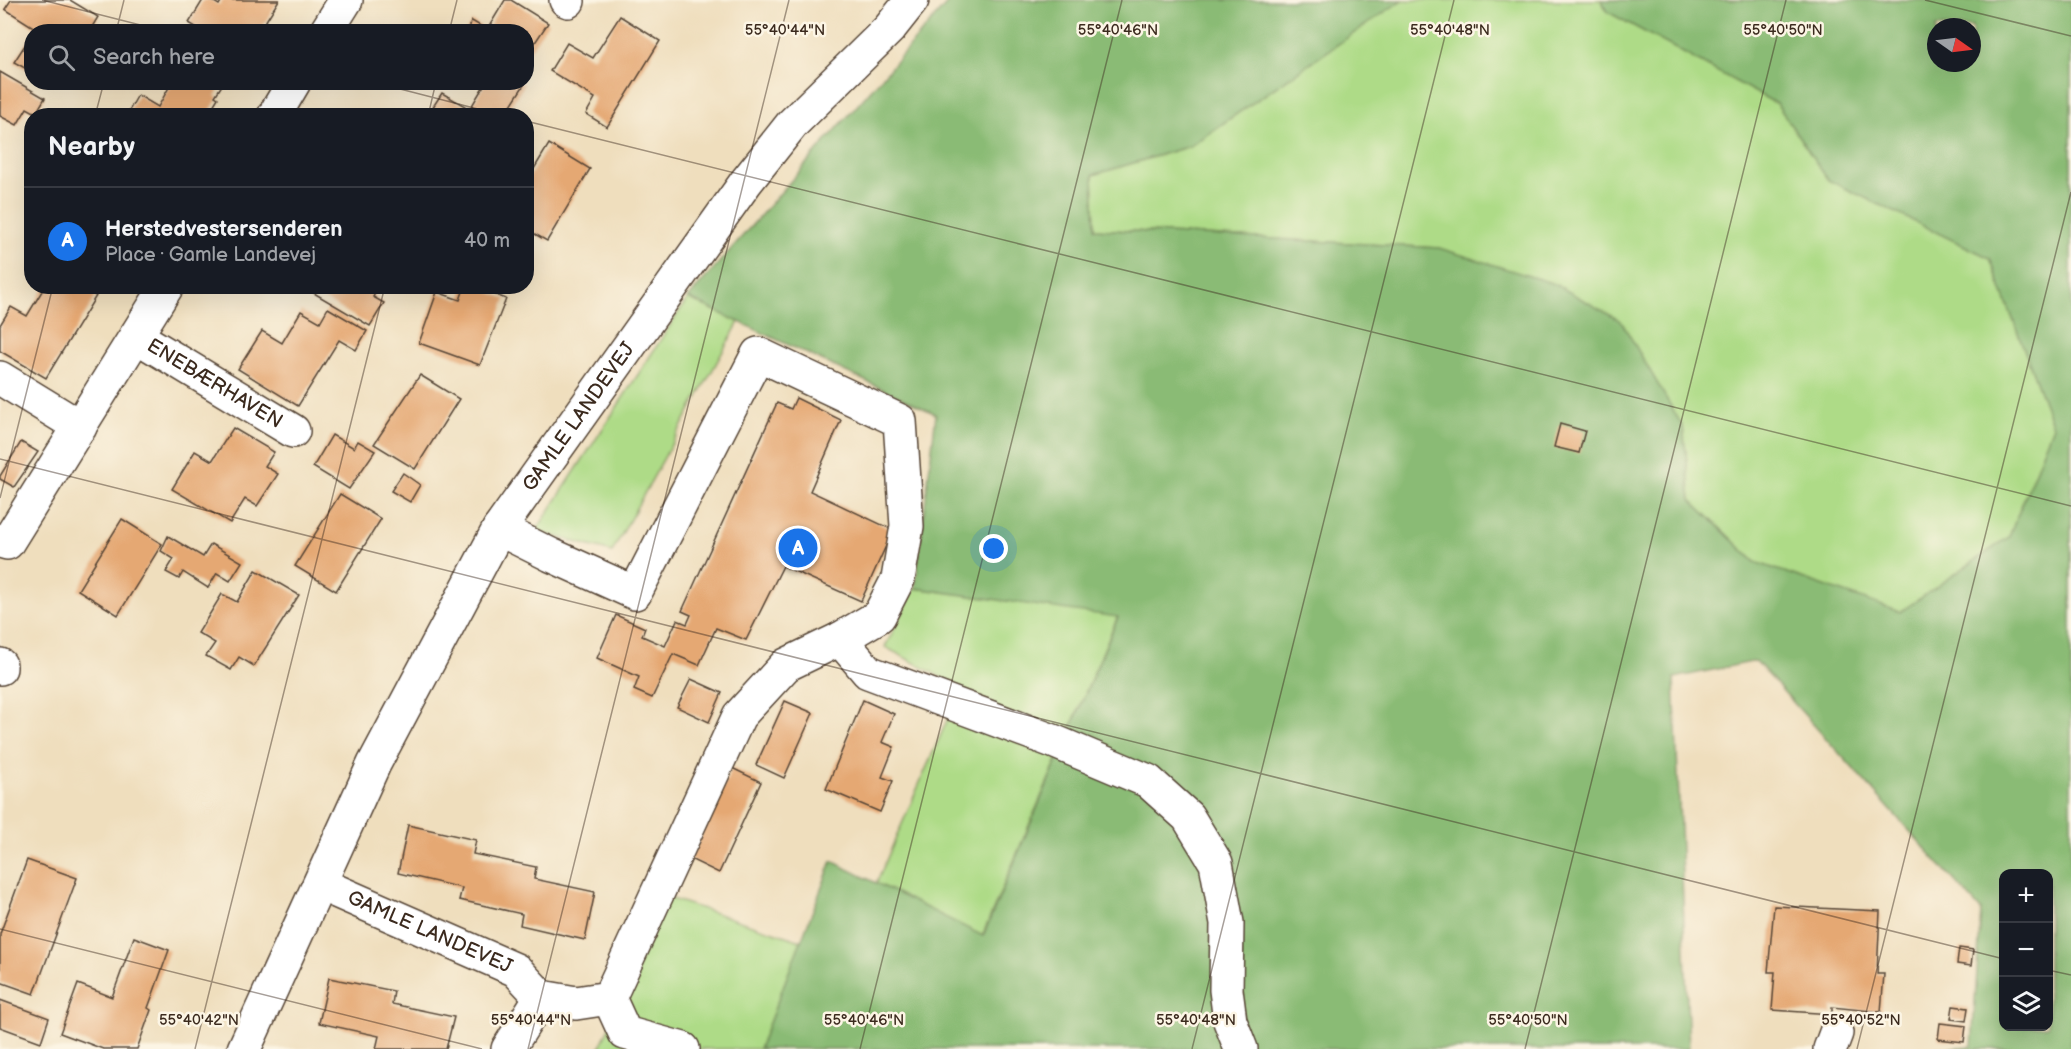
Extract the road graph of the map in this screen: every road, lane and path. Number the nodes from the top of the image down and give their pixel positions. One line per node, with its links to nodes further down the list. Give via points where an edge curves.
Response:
1 (346, 0): 3 (street)
2 (912, 0): 11 (street, GAMLE LANDEVEJ, via 889,29 792,124 746,182)
3 (331, 24)
4 (289, 90): 5 (street)
5 (278, 108)
6 (162, 294): 7 (street, ENEBÆRHAVEN)
7 (136, 336): 9 (street, ENEBÆRHAVEN); 10 (street, ENEBÆRHAVEN)
8 (0, 378): 9 (street)
9 (80, 427): 12 (street, ENEBÆRHAVEN, via 7,543)
10 (293, 431)
11 (499, 529): 13 (street, via 635,593 758,354 900,421 907,526 898,579 879,616); 14 (street, GAMLE LANDEVEJ, via 374,764)
12 (0, 541)
13 (840, 639): 16 (street, via 786,665 739,716); 20 (street, via 868,672 1148,781 1188,817 1215,863 1227,923 1226,990 1230,1021)
14 (320, 884): 15 (street, GAMLE LANDEVEJ, via 516,970); 17 (street, GAMLE LANDEVEJ)
15 (541, 997): 16 (street, via 576,1003); 18 (street)
16 (609, 998): 19 (street, via 625,1033)
17 (244, 1049)
18 (508, 1049)
19 (683, 1049)
20 (1241, 1049)

